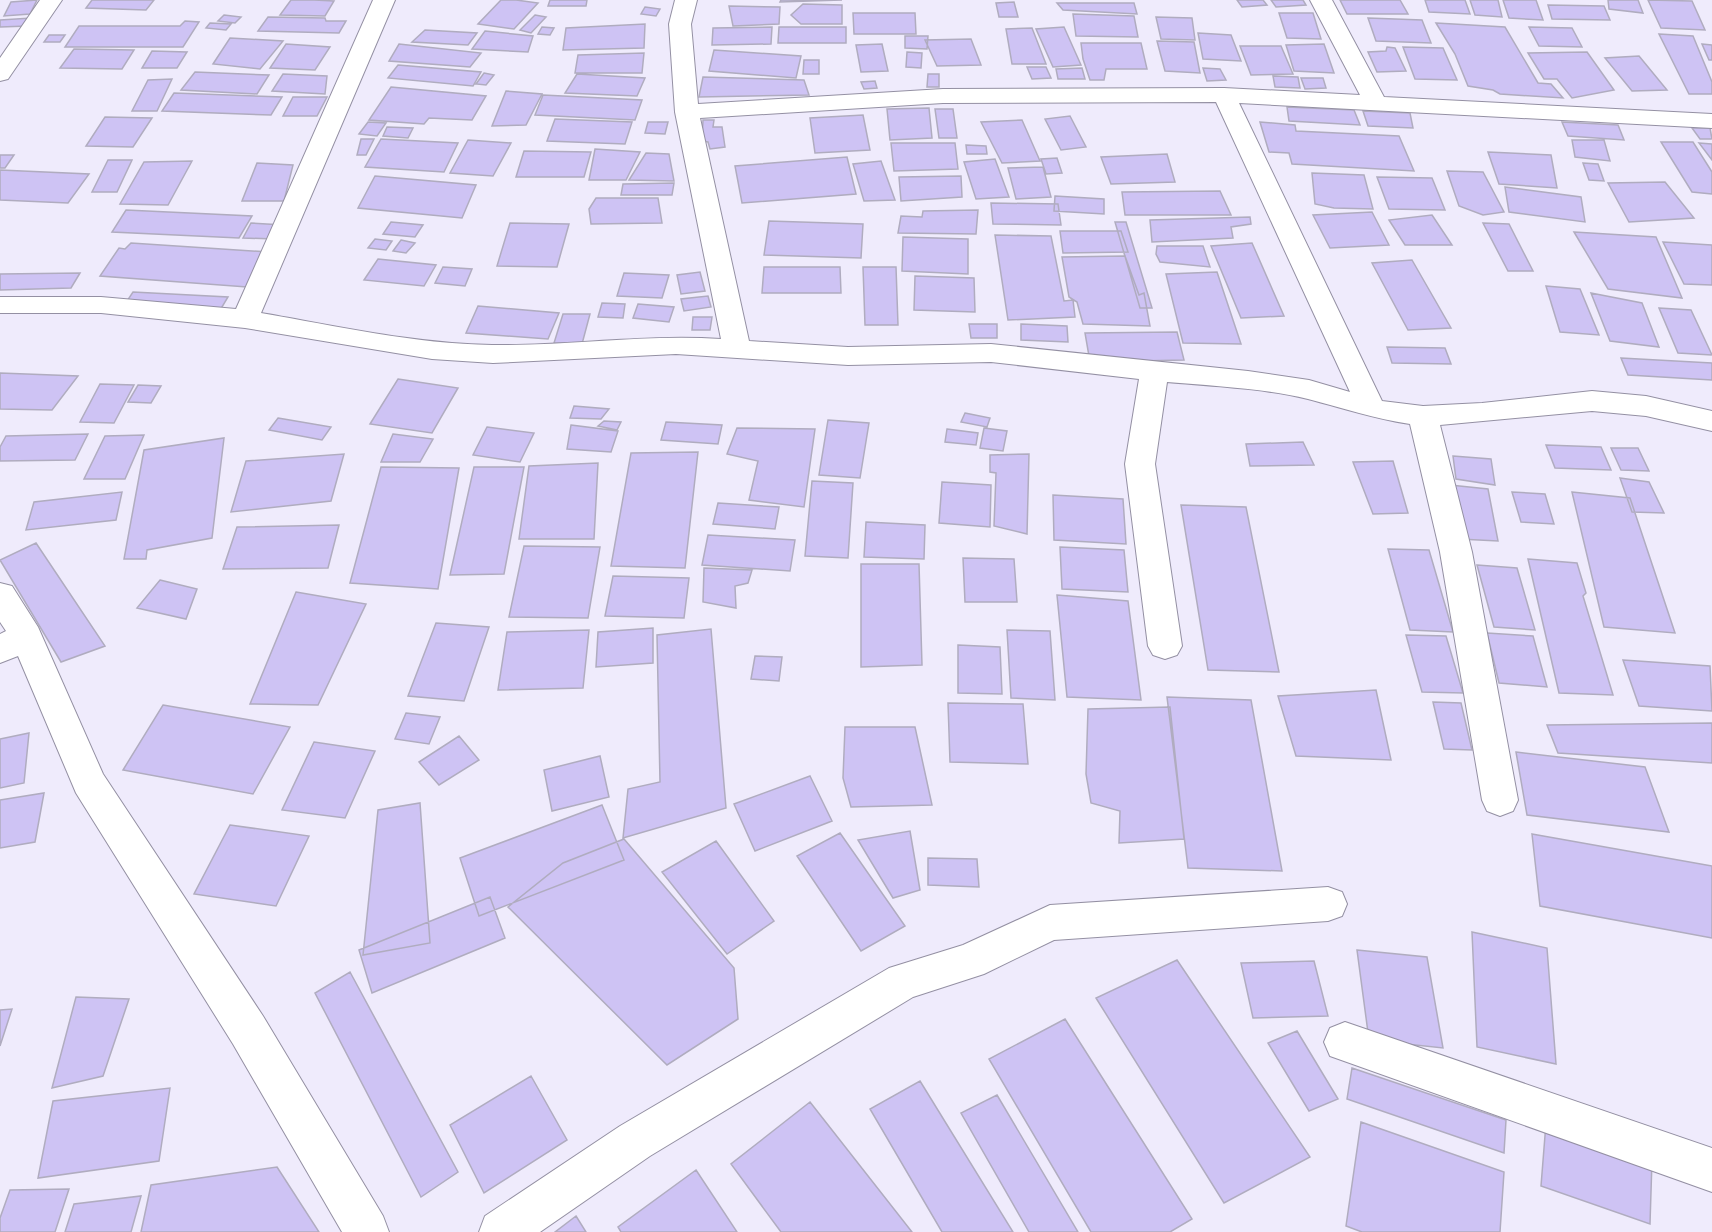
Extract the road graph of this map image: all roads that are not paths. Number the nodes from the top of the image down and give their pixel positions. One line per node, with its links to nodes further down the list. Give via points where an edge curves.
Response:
1 (51, 0): 5 (street)
2 (384, 0): 11 (street)
3 (686, 0): 8 (street, via 680,24)
4 (1321, 0): 7 (street)
5 (0, 74)
6 (1224, 95): 7 (street); 8 (street, via 943,96); 14 (street)
7 (1376, 104): 9 (street)
8 (687, 112): 12 (street)
9 (1712, 121)
10 (0, 304): 11 (street, via 101,305)
11 (246, 319): 12 (street, via 432,350 493,354 676,345)
12 (737, 348): 13 (street, via 848,356 992,353)
13 (1154, 372): 14 (street, via 1309,390); 19 (street, via 1140,464)
14 (1372, 409): 15 (street)
15 (1423, 416): 16 (street, via 1592,401 1646,406); 20 (street, via 1456,552)
16 (1712, 421)
17 (0, 595): 18 (street)
18 (13, 643): 24 (street, via 89,782 248,1030)
19 (1165, 646)
20 (1500, 801)
21 (1328, 904): 25 (street, via 1050,923 970,961 903,981 635,1141)
22 (1345, 1042): 23 (street)
23 (1712, 1170)
24 (367, 1232)
25 (501, 1232)

